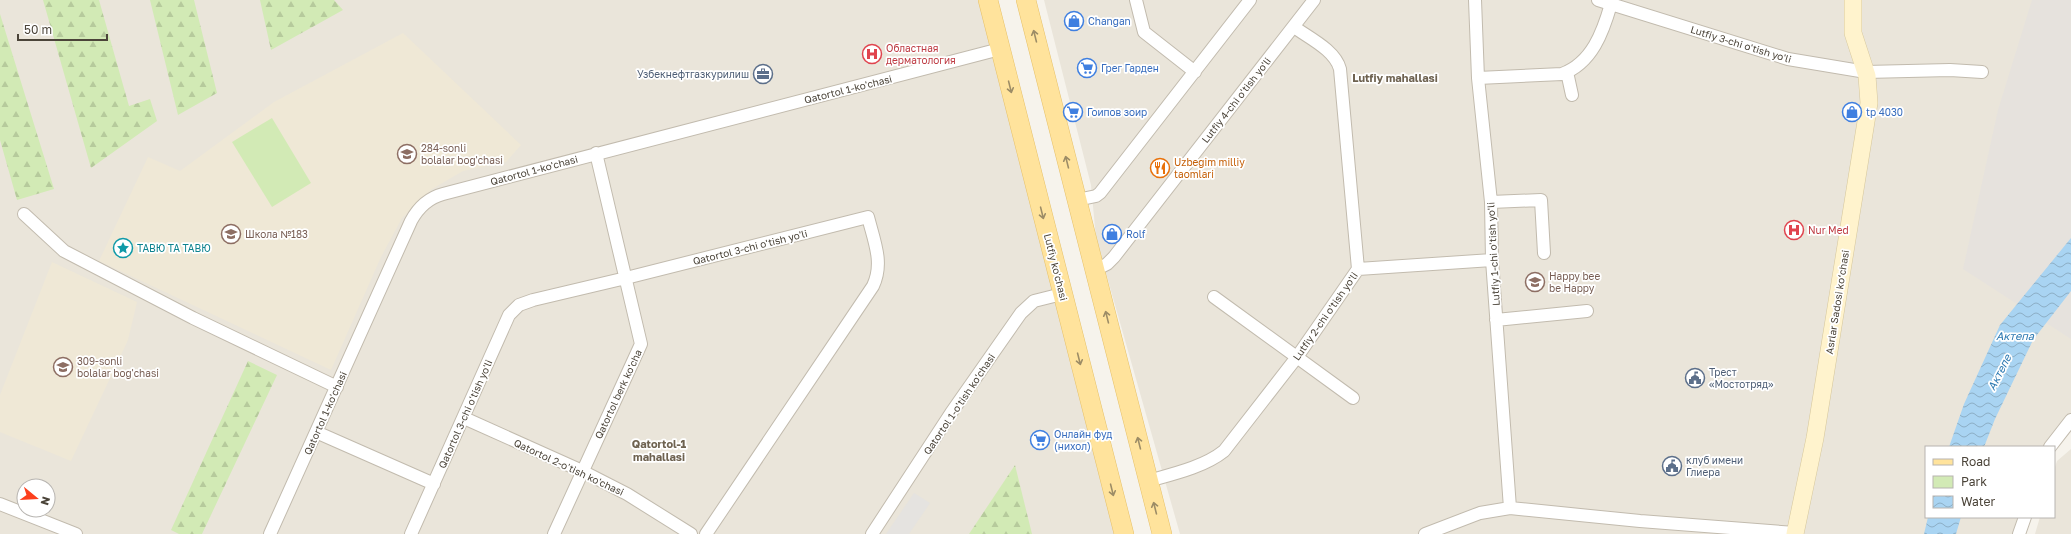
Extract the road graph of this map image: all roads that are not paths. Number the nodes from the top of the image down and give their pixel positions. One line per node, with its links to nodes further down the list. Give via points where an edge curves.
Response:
1 (988, 0): 11 (main road, Lutfiy ko'chasi)
2 (1026, 0): 19 (main road, one-way to 2)
3 (1136, 0): 12 (street, via 1144,32)
4 (1250, 0): 12 (street)
5 (1314, 0): 10 (street, Lutfiy 4-chi o'tish yo'li)
6 (1475, 0): 16 (street, Lutfiy 1-chi o'tish yo'li)
7 (1598, 0): 9 (street, Lutfiy 3-chi o'tish yo'li)
8 (1853, 0): 14 (street, Asrlar Sadosi ko‘chasi, via 1853,33)
9 (1611, 4): 13 (street, via 1592,50 1578,66); 14 (street, Lutfiy 3-chi o'tish yo'li, via 1788,59)
10 (1294, 27): 24 (street, Lutfiy 2-chi o'tish yo'li, via 1332,54 1340,69); 25 (street, Lutfiy 4-chi o'tish yo'li, via 1114,257)
11 (1000, 49): 18 (street, Qatortol 1-ko'chasi); 27 (main road, Lutfiy ko'chasi, one-way to 27)
12 (1195, 72): 19 (street, via 1100,193)
13 (1567, 72): 16 (street); 17 (street)
14 (1866, 72): 15 (street, Lutfiy 3-chi o'tish yo'li); 54 (street, Asrlar Sadosi ko‘chasi, via 1869,103 1815,438)
15 (1982, 72)
16 (1478, 78): 20 (street, Lutfiy 1-chi o'tish yo'li)
17 (1572, 95)
18 (596, 154): 26 (street, Qatortol berk ko'cha); 32 (street, Qatortol 1-ko'chasi, via 442,194 425,203 411,221)
19 (1077, 200): 25 (main road)
20 (1491, 202): 22 (street, via 1541,200); 23 (street, Lutfiy 1-chi o'tish yo'li)
21 (24, 214): 32 (street, via 64,251 193,318)
22 (1544, 253)
23 (1492, 260): 24 (street); 30 (street, Lutfiy 1-chi o'tish yo'li)
24 (1358, 268): 31 (street, Lutfiy 2-chi o'tish yo'li)
25 (1095, 270): 39 (main road, one-way to 25)
26 (626, 278): 34 (street, Qatortol 3-chi o'tish yo'li, via 525,302 513,310); 38 (street, Qatortol berk ko'cha, via 641,344); 49 (street, Qatortol 3-chi o'tish yo'li, via 868,217 879,260 879,269 873,286)
27 (1062, 294): 50 (street, Qatortol 1-o'tish ko'chasi, via 1034,302 1021,313); 51 (main road, Lutfiy ko'chasi, one-way to 51)
28 (1214, 297): 31 (street)
29 (1587, 311): 30 (street)
30 (1496, 320): 42 (street, Lutfiy 1-chi o'tish yo'li)
31 (1296, 357): 33 (street); 39 (street, Lutfiy 2-chi o'tish yo'li, via 1224,451 1173,474)
32 (337, 387): 36 (street, Qatortol 1-ko'chasi)
33 (1353, 398)
34 (464, 418): 38 (street, Qatortol 2-o'tish ko'chasi); 40 (street, Qatortol 3-chi o'tish yo'li)
35 (2071, 420): 37 (street)
36 (316, 432): 40 (street); 45 (street, Qatortol 1-ko'chasi)
37 (2051, 446)
38 (582, 471): 47 (street, Qatortol berk ko'cha); 48 (street, Qatortol 2-o'tish ko'chasi, via 627,494)
39 (1148, 481): 52 (main road, one-way to 39)
40 (434, 484): 46 (street, Qatortol 3-chi o'tish yo'li)
41 (0, 504): 44 (street)
42 (1510, 508): 53 (street, via 1480,514); 54 (street)
43 (2025, 518): 55 (street)
44 (76, 534)
45 (270, 534)
46 (411, 534)
47 (554, 534)
48 (691, 534)
49 (706, 534)
50 (872, 534)
51 (1124, 534)
52 (1162, 534)
53 (1426, 534)
54 (1795, 534)
55 (2019, 534)

